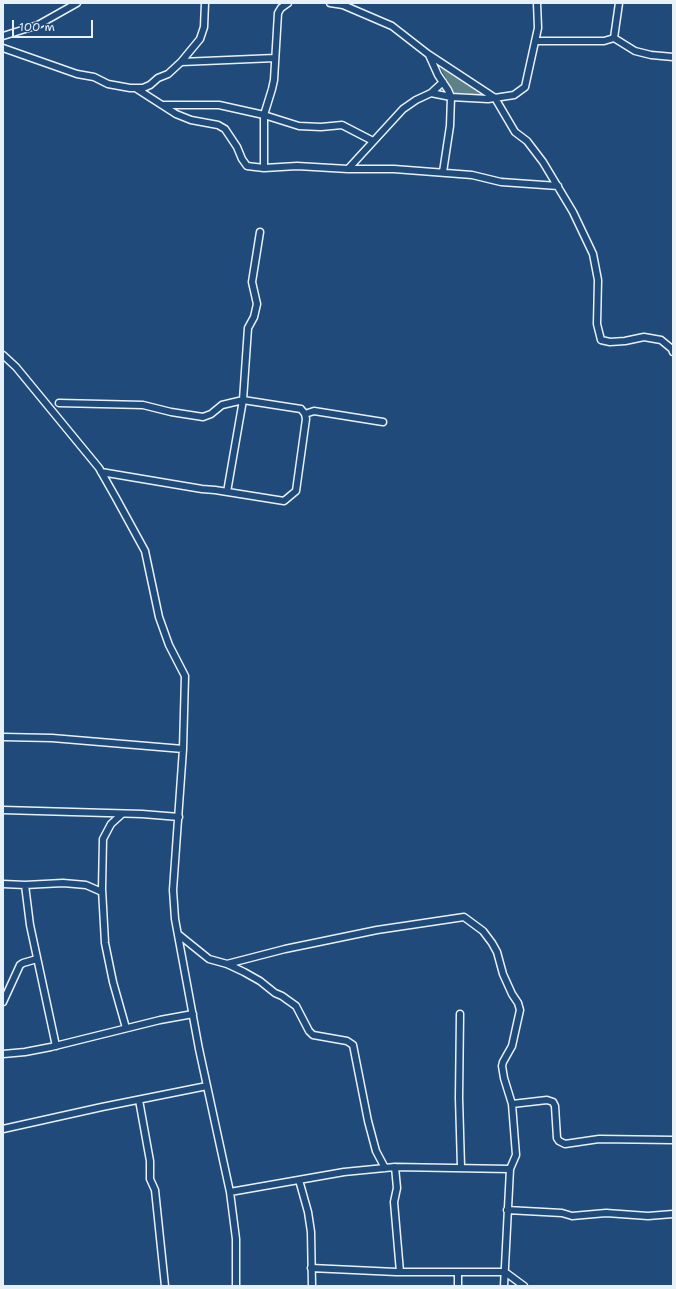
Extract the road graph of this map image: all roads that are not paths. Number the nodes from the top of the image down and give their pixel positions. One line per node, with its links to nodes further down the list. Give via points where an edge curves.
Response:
1 (77, 3): 7 (street, via 38,24)
2 (205, 3): 14 (street, via 204,27 200,40)
3 (288, 3): 13 (street, via 278,13)
4 (330, 3): 11 (street, via 343,5 392,26)
5 (537, 3): 9 (street)
6 (619, 3): 8 (street)
7 (3, 36)
8 (614, 38): 9 (street, via 604,41); 12 (street, via 634,51)
9 (536, 41): 19 (street, via 525,87 514,95)
10 (3, 48): 16 (street, via 77,74 94,77 108,84)
11 (428, 54): 15 (street); 19 (street)
12 (673, 57)
13 (275, 58): 14 (street); 21 (street, via 272,89)
14 (182, 62): 16 (street, via 150,85)
15 (443, 82): 17 (street); 18 (street)
16 (137, 88): 20 (street)
17 (431, 93): 18 (street); 22 (street, via 403,109)
18 (451, 97): 19 (street); 25 (street, via 450,126)
19 (495, 98): 26 (street, via 515,132 531,146)
20 (162, 104): 21 (street, via 219,105); 23 (street, via 191,120 224,128 247,166)
21 (264, 115): 22 (street, via 299,126 342,125); 23 (street)
22 (373, 141): 24 (street)
23 (264, 168): 24 (street, via 297,166)
24 (348, 169): 25 (street)
25 (443, 172): 26 (street, via 501,182)
26 (558, 186): 28 (street, via 593,254 598,280 597,324 600,340 625,341 644,337 661,340)
27 (260, 232): 30 (street, via 252,282 257,304 248,328)
28 (673, 352)
29 (3, 355): 34 (street, via 16,367)
30 (243, 400): 31 (street, via 222,404 211,414 203,417 143,404); 32 (street, via 300,409); 35 (street)
31 (59, 403)
32 (304, 414): 33 (street, via 314,411); 35 (street, via 306,419 296,491 284,501)
33 (383, 422)
34 (101, 472): 35 (street); 37 (street, via 145,551 159,617 169,645 185,676)
35 (227, 492)
36 (3, 737): 37 (street, via 52,738)
37 (183, 749): 40 (street)
38 (3, 810): 39 (street)
39 (122, 814): 40 (street); 43 (street, via 103,839)
40 (179, 817): 44 (street, via 174,890)
41 (3, 884): 42 (street)
42 (25, 885): 43 (street, via 86,885); 45 (street)
43 (102, 892): 50 (street, via 105,943)
44 (178, 934): 46 (street, via 208,959); 48 (street)
45 (37, 959): 47 (street, via 20,965); 51 (street)
46 (227, 964): 55 (street, via 377,930 467,918 483,931 492,943 519,1007 512,1046 502,1066); 59 (street, via 260,980 296,1006 313,1035 353,1045 368,1121 376,1151)
47 (3, 1002)
48 (193, 1014): 50 (street); 53 (street)
49 (460, 1014): 60 (street)
50 (126, 1028): 51 (street)
51 (56, 1046): 52 (street)
52 (3, 1054)
53 (207, 1086): 54 (street); 63 (street)
54 (139, 1100): 56 (street); 70 (street, via 150,1161 150,1179 156,1190)
55 (512, 1104): 57 (street, via 547,1100 554,1102 557,1138 565,1144 600,1139); 61 (street, via 516,1155)
56 (3, 1129)
57 (673, 1140)
58 (395, 1167): 59 (street); 60 (street); 67 (street, via 397,1188 394,1202)
59 (385, 1168): 62 (street)
60 (461, 1168): 61 (street)
61 (510, 1169): 64 (street)
62 (299, 1180): 63 (street); 66 (street, via 311,1232)
63 (230, 1192): 71 (street, via 236,1238)
64 (507, 1210): 65 (street, via 562,1213 572,1216 606,1213 648,1216); 69 (street)
65 (673, 1214)
66 (311, 1268): 67 (street); 72 (street)
67 (400, 1272): 68 (street)
68 (458, 1272): 69 (street); 73 (street)
69 (505, 1272): 74 (street); 75 (street)
70 (165, 1286)
71 (236, 1286)
72 (312, 1286)
73 (458, 1286)
74 (504, 1286)
75 (524, 1286)

